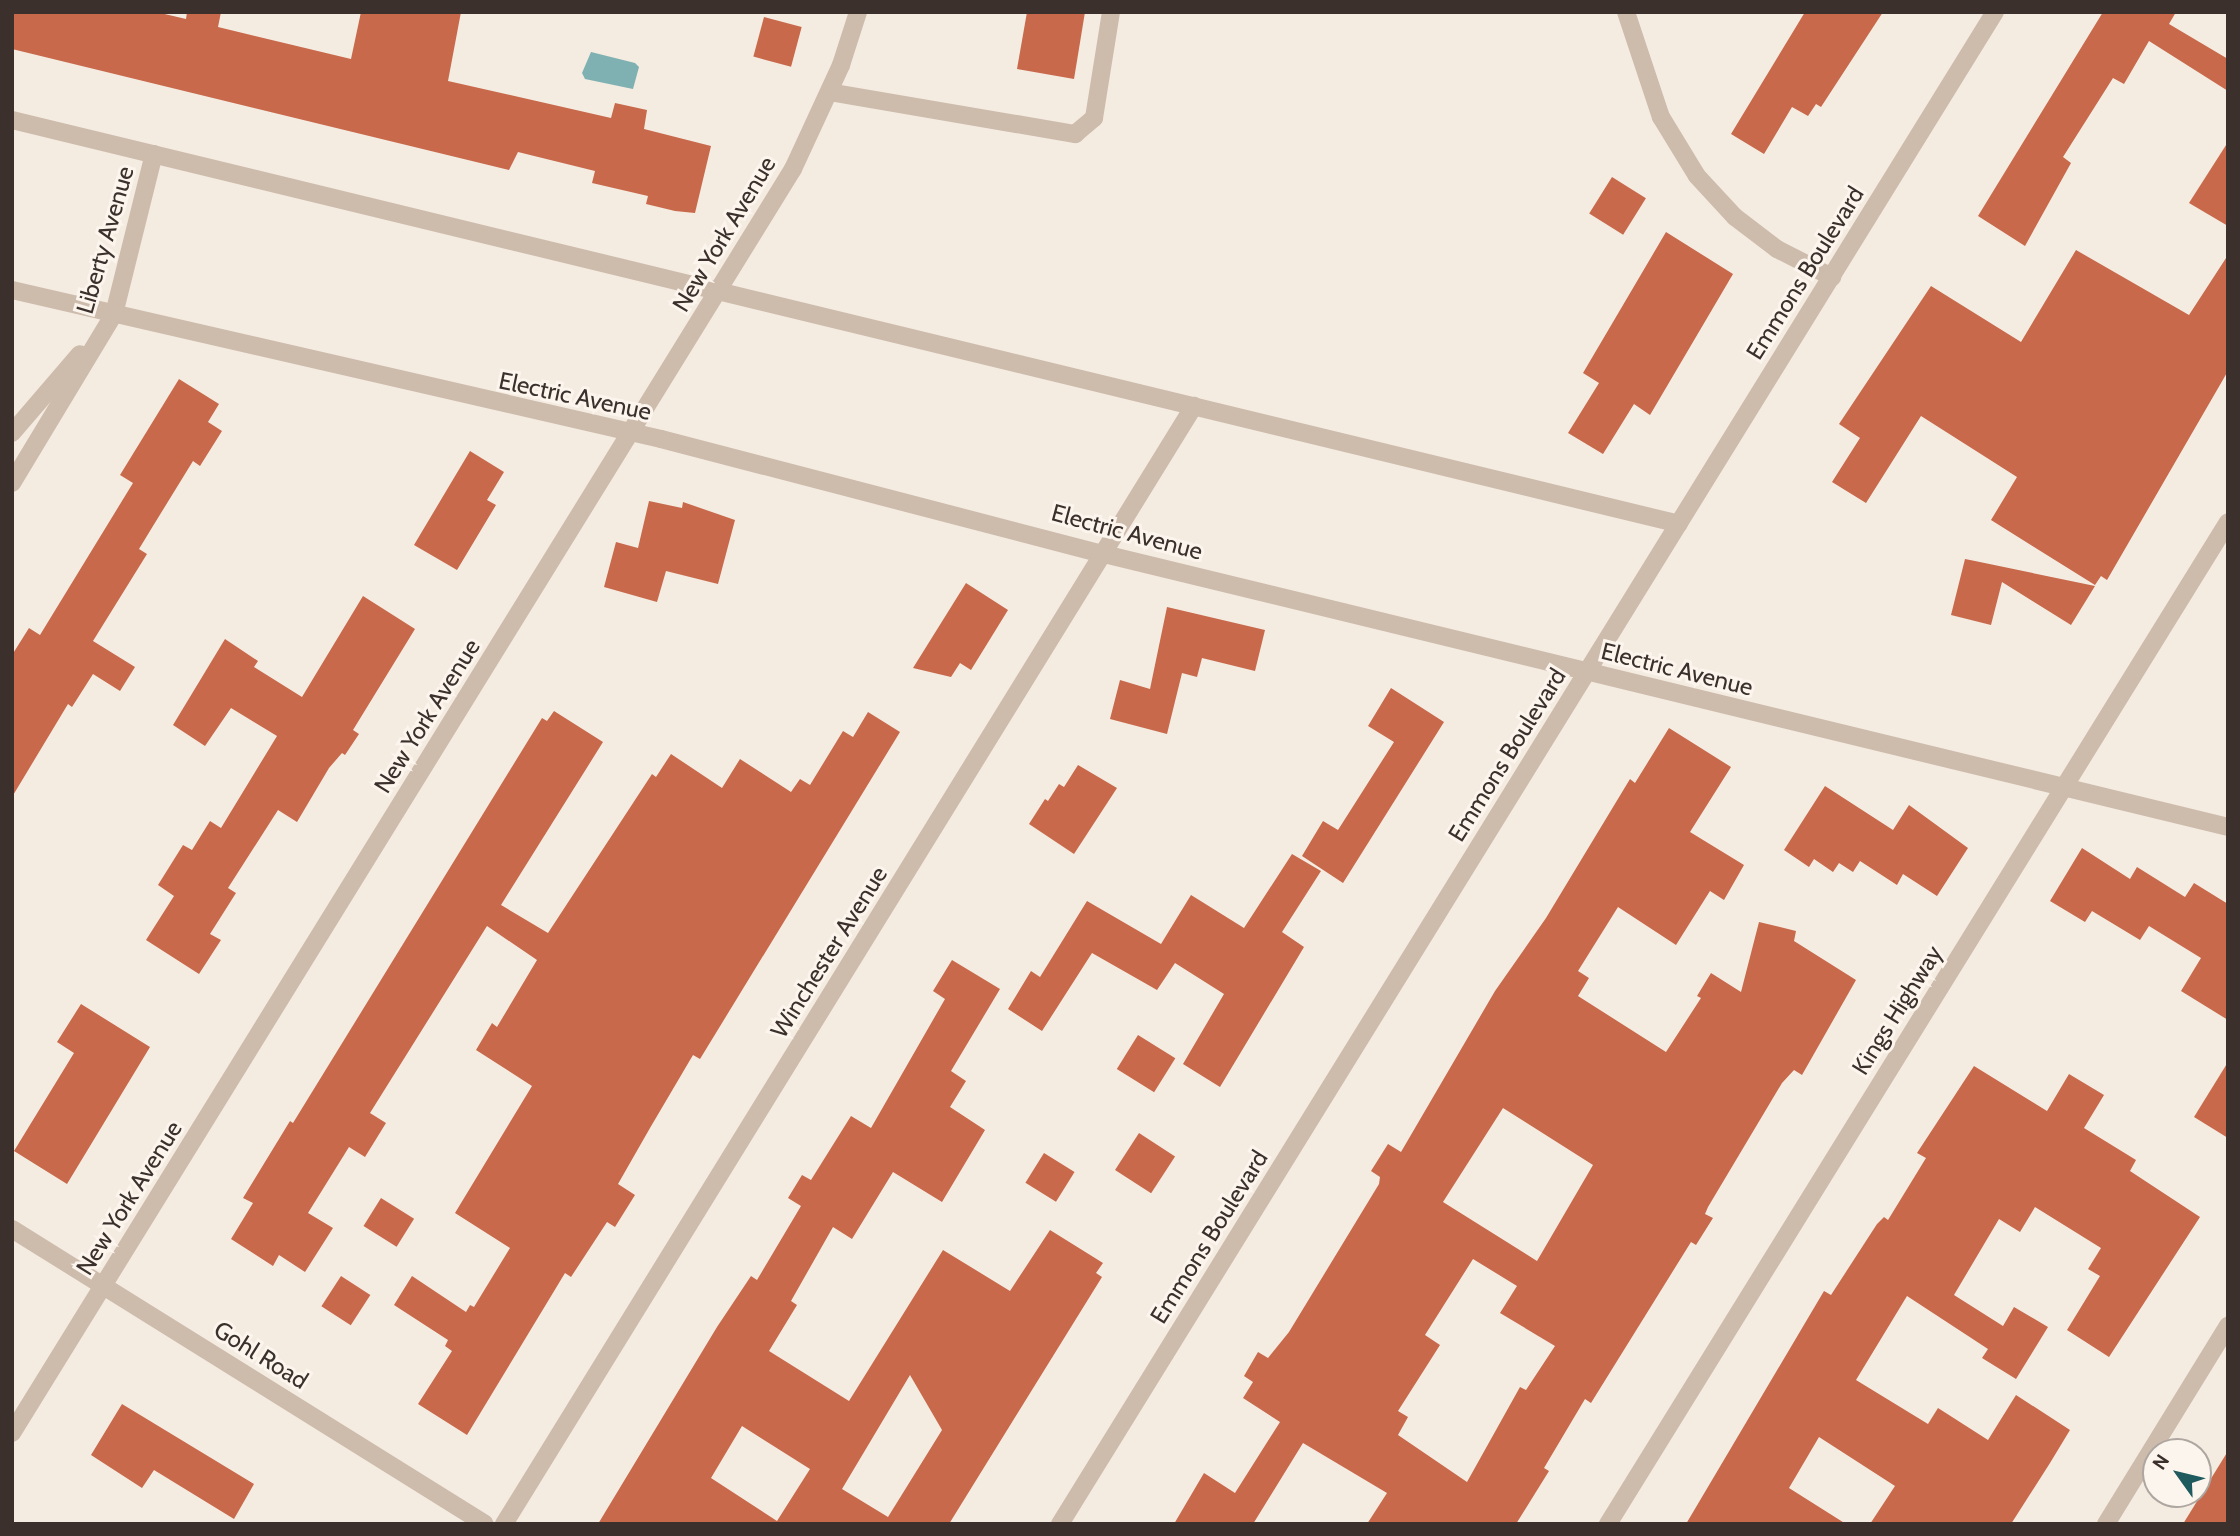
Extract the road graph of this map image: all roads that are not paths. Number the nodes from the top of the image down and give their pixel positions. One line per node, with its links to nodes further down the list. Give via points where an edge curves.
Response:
1 (858, 12): 5 (street, New York Avenue)
2 (1111, 12): 5 (street, via 1094,118 1075,134)
3 (1626, 12): 8 (street, via 1661,117 1697,176 1746,225 1781,251)
4 (1995, 12): 8 (street, Emmons Boulevard)
5 (829, 92): 10 (street, New York Avenue, via 793,169)
6 (12, 120): 7 (street)
7 (155, 154): 10 (street); 11 (street, Liberty Avenue)
8 (1832, 277): 17 (street, Emmons Boulevard)
9 (12, 290): 11 (street, Electric Avenue)
10 (719, 291): 12 (street); 14 (street, New York Avenue)
11 (114, 314): 13 (street); 14 (street, Electric Avenue); 15 (street, Liberty Avenue)
12 (1194, 406): 17 (street); 18 (street, Winchester Avenue)
13 (12, 433)
14 (631, 434): 18 (street, Electric Avenue); 23 (street, New York Avenue)
15 (12, 483)
16 (2228, 522): 20 (street, Kings Highway)
17 (1679, 524): 19 (street, Emmons Boulevard)
18 (1104, 554): 19 (street, Electric Avenue); 27 (street, Winchester Avenue)
19 (1587, 672): 20 (street, Electric Avenue); 28 (street, Emmons Boulevard)
20 (2063, 789): 21 (street, Electric Avenue); 29 (street, Kings Highway)
21 (2228, 827)
22 (12, 1228): 23 (street, Gohl Road)
23 (104, 1286): 25 (street, New York Avenue); 26 (street, Gohl Road)
24 (2228, 1326): 30 (street)
25 (12, 1433)
26 (485, 1524)
27 (504, 1524)
28 (1060, 1524)
29 (1608, 1524)
30 (2106, 1524)

